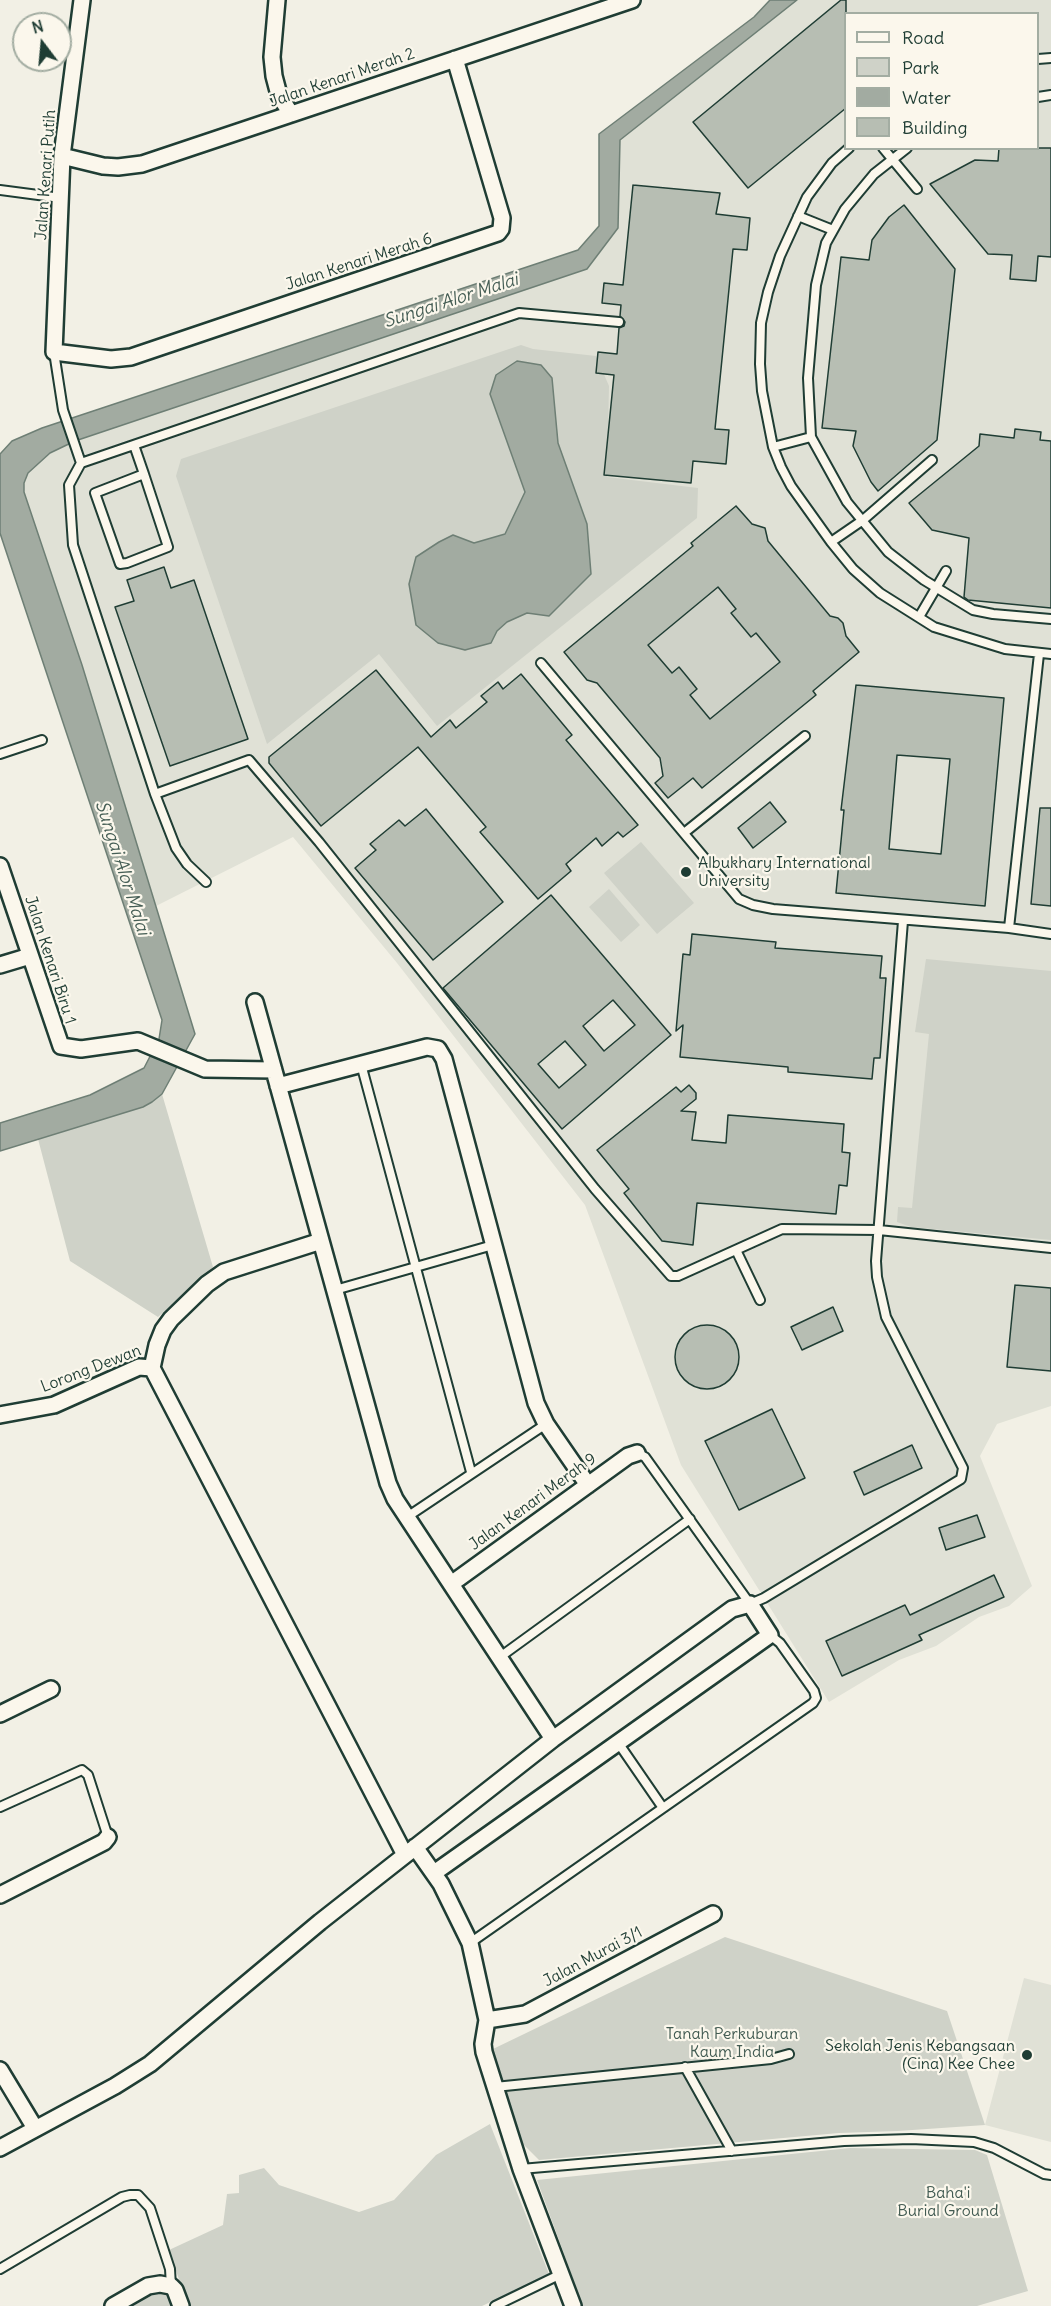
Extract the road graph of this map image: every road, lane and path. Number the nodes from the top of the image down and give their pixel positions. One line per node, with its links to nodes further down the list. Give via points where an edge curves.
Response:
1 (82, 0): 9 (street, Jalan Kenari Putih)
2 (277, 0): 5 (street, via 274,76 279,95)
3 (632, 0): 4 (street, Jalan Kenari Merah 2)
4 (455, 59): 5 (street, Jalan Kenari Merah 2); 17 (street, Jalan Kenari Merah 6, via 502,218 498,233 131,357 100,359)
5 (291, 114): 9 (street, Jalan Kenari Merah 2, via 130,166 103,166)
6 (847, 150): 14 (lane, via 832,163)
7 (885, 150): 10 (lane)
8 (904, 150): 10 (lane)
9 (62, 156): 13 (street, Jalan Kenari Putih)
10 (893, 159): 11 (lane); 15 (lane, via 874,174)
11 (917, 189)
12 (0, 190): 13 (lane)
13 (61, 198): 17 (street, Jalan Kenari Putih)
14 (798, 216): 15 (lane); 20 (lane, via 771,283 759,338 762,391)
15 (833, 230): 18 (lane, via 816,285 808,378)
16 (619, 322): 19 (lane, via 519,313)
17 (54, 352): 22 (lane, via 63,410)
18 (811, 437): 20 (lane); 24 (lane, via 847,502)
19 (134, 446): 22 (lane); 23 (lane)
20 (773, 447): 25 (lane, via 791,486)
21 (932, 460): 24 (lane)
22 (81, 463): 36 (lane, via 69,485 73,545)
23 (144, 474): 23 (lane, via 95,493 120,564 168,547)
24 (862, 520): 25 (lane); 27 (lane, via 888,552)
25 (831, 542): 28 (lane, via 880,593)
26 (946, 570): 27 (lane)
27 (935, 587): 28 (lane); 29 (lane, via 974,610)
28 (918, 617): 30 (lane, via 934,627 1005,649)
29 (1051, 619)
30 (1039, 654): 31 (lane); 41 (lane)
31 (1051, 654)
32 (541, 663): 37 (lane)
33 (806, 736): 37 (lane)
34 (42, 740): 35 (lane)
35 (0, 754)
36 (155, 794): 39 (lane, via 180,857); 53 (lane, via 249,760 667,1272 678,1276)
37 (684, 833): 40 (lane, via 740,899 753,905)
38 (1, 871): 43 (street, Jalan Kenari Biru 1)
39 (206, 882)
40 (903, 921): 41 (lane); 49 (lane)
41 (1009, 928): 42 (lane)
42 (1051, 934)
43 (30, 956): 44 (street); 47 (street, Jalan Kenari Biru 1, via 59,1043 66,1048 138,1041 205,1069)
44 (0, 965)
45 (255, 1002): 47 (street)
46 (361, 1064): 48 (street); 51 (street, via 427,1047 438,1049 444,1059); 54 (lane)
47 (274, 1070): 48 (street)
48 (278, 1086): 50 (street)
49 (879, 1230): 52 (lane); 53 (lane, via 782,1229); 66 (lane, via 877,1277 886,1317 963,1473 957,1482)
50 (321, 1241): 55 (street); 57 (street, Lorong Dewan, via 224,1272 207,1284 163,1330)
51 (493, 1245): 54 (lane); 59 (street, via 536,1403)
52 (1051, 1248)
53 (736, 1250): 56 (lane)
54 (416, 1267): 55 (lane); 61 (lane)
55 (335, 1290): 63 (street, via 388,1483)
56 (760, 1300)
57 (153, 1368): 58 (street, Lorong Dewan, via 139,1367 54,1405); 76 (street)
58 (0, 1415)
59 (546, 1424): 61 (lane); 62 (street)
60 (637, 1453): 62 (street, Jalan Kenari Merah 9, via 628,1455); 64 (lane, via 645,1456)
61 (471, 1472): 63 (lane)
62 (588, 1485): 65 (street, Jalan Kenari Merah 9)
63 (407, 1517): 65 (street)
64 (690, 1519): 66 (lane); 68 (lane)
65 (451, 1584): 68 (street)
66 (750, 1604): 67 (street); 71 (street, via 732,1609)
67 (770, 1635): 72 (street); 74 (lane, via 780,1642 814,1691 815,1700)
68 (500, 1658): 71 (street)
69 (51, 1689): 70 (street)
70 (0, 1714)
71 (553, 1739): 76 (street)
72 (619, 1744): 74 (lane); 77 (street)
73 (0, 1807): 75 (lane, via 82,1770 88,1775)
74 (663, 1808): 80 (lane)
75 (108, 1837): 78 (street)
76 (410, 1851): 77 (street); 86 (street, via 150,2064)
77 (434, 1873): 80 (street)
78 (0, 1895)
79 (713, 1914): 81 (street, Jalan Murai 3/1, via 525,2014)
80 (470, 1943): 81 (street)
81 (487, 2020): 85 (street, via 483,2044)
82 (789, 2054): 83 (lane)
83 (685, 2067): 85 (lane); 88 (lane)
84 (0, 2070): 86 (street)
85 (495, 2087): 89 (street)
86 (35, 2128): 87 (street)
87 (0, 2148)
88 (732, 2151): 89 (lane); 90 (lane, via 844,2140 974,2142)
89 (521, 2169): 92 (street)
90 (1051, 2175)
91 (0, 2269): 93 (lane, via 130,2194 138,2195 150,2208 170,2269)
92 (561, 2274): 96 (lane); 97 (street)
93 (171, 2286): 94 (street, via 153,2284); 95 (street)
94 (113, 2306)
95 (181, 2306)
96 (495, 2306)
97 (573, 2306)

